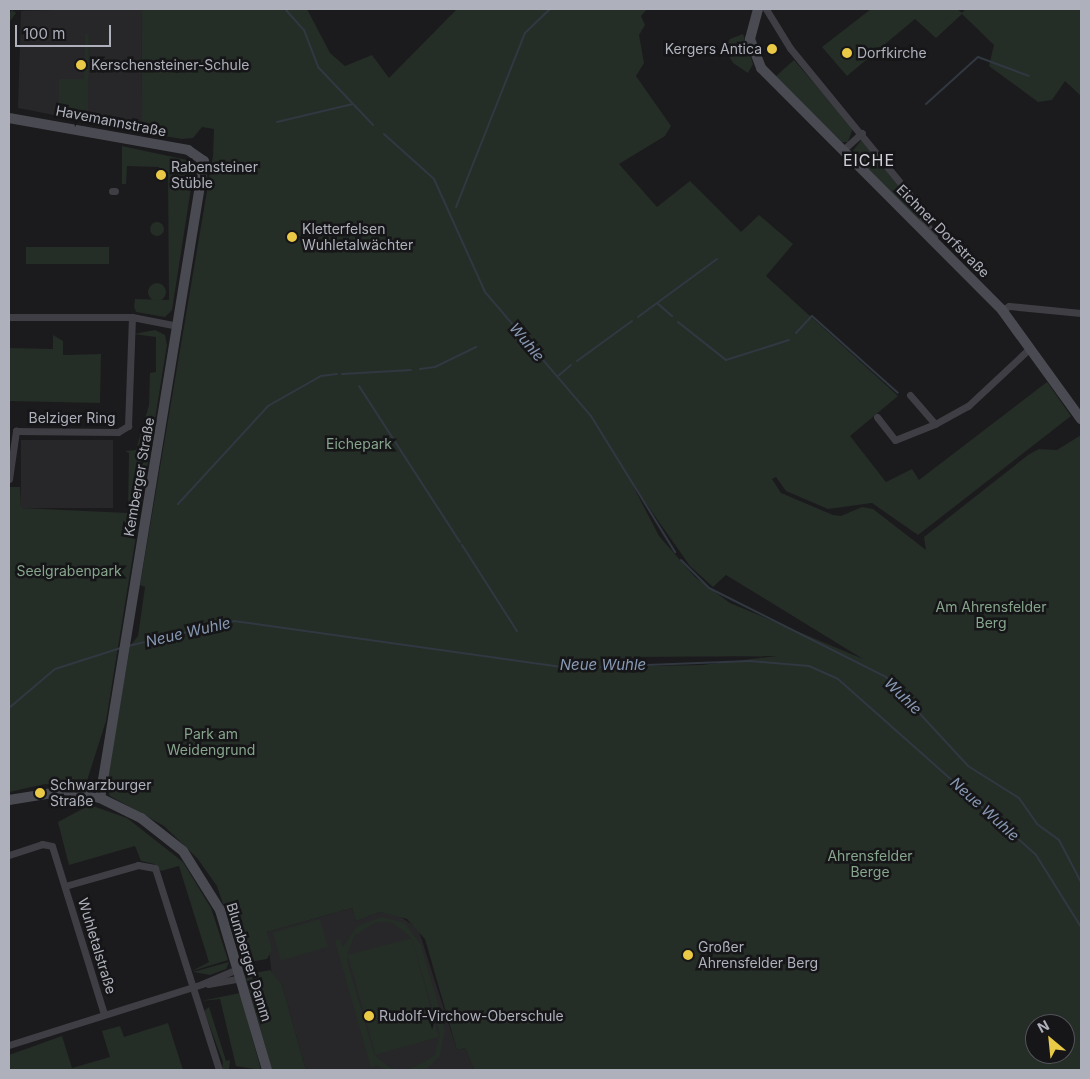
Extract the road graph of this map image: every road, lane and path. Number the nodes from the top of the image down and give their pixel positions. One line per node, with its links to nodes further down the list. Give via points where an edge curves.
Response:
1 (758, 9): 5 (main road, Eichner Dorfstraße, via 750,31 757,62)
2 (766, 9): 4 (street, Eichner Dorfstraße, via 790,48)
3 (9, 118): 6 (main road, Havemannstraße, via 188,150)
4 (862, 133): 5 (street); 7 (street, Eichner Dorfstraße, via 908,192)
5 (844, 149): 8 (main road, Eichner Dorfstraße)
6 (203, 160): 12 (main road, Kemberger Straße)
7 (934, 237)
8 (1002, 310): 9 (street, via 1009,306); 13 (main road, Eichner Dorfstraße)
9 (1081, 313)
10 (9, 317): 11 (street)
11 (132, 317): 12 (street); 18 (street, Belziger Ring, via 128,426 118,432 16,431)
12 (178, 326): 19 (main road, Kemberger Straße)
13 (1030, 348): 16 (main road, Eichner Dorfstraße); 17 (street, via 968,406)
14 (910, 395): 17 (street)
15 (876, 417): 17 (street, via 895,440)
16 (1081, 419)
17 (935, 424)
18 (9, 479)
19 (100, 798): 20 (main road, via 59,792); 23 (main road, Blumberger Damm, via 158,829 200,872 220,910)
20 (9, 800)
21 (9, 854): 22 (street, Wuhletalstraße, via 42,844 52,846)
22 (65, 886): 25 (street, Wuhletalstraße, via 144,863 158,872); 26 (street, Wuhletalstraße)
23 (240, 974): 24 (street, via 222,975); 24 (street, via 227,982); 29 (main road, Blumberger Damm)
24 (202, 984): 25 (street)
25 (193, 987): 26 (street); 28 (street)
26 (104, 1014): 27 (street)
27 (9, 1045)
28 (220, 1070)
29 (267, 1070)

